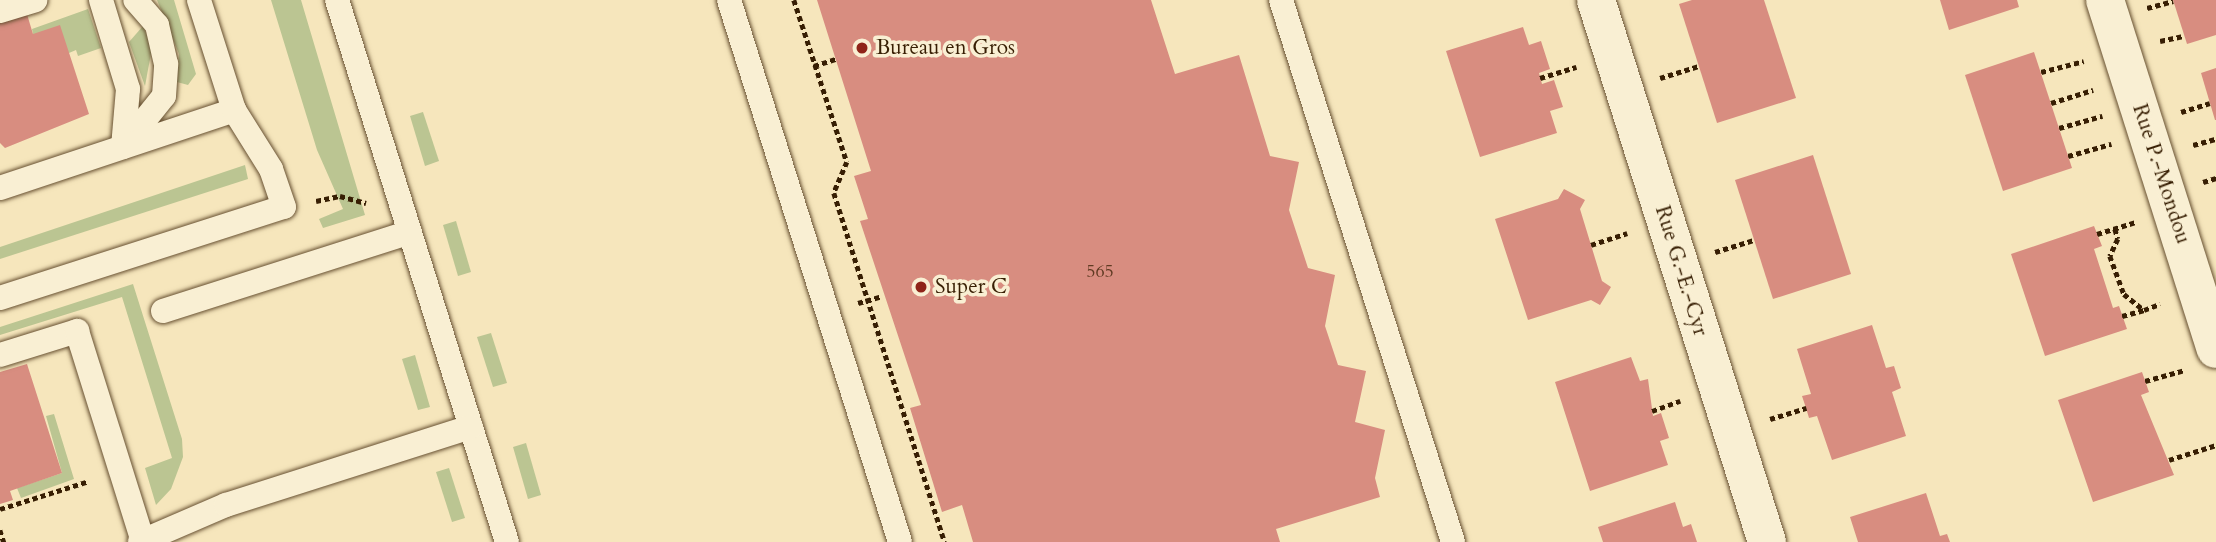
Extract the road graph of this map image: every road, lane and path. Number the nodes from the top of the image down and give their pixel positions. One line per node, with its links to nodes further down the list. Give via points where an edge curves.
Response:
1 (34, 0): 11 (lane)
2 (101, 0): 15 (lane, via 128,89)
3 (135, 0): 15 (lane, via 157,25 166,64 164,96)
4 (200, 0): 14 (lane)
5 (337, 0): 17 (lane)
6 (729, 0): 39 (lane)
7 (794, 0): 13 (path)
8 (1281, 0): 41 (lane)
9 (1596, 0): 42 (street, Rue G.-E.-Cyr)
10 (2105, 0): 21 (street, Rue P.-Mondou)
11 (0, 11)
12 (836, 60): 13 (path)
13 (814, 66): 24 (path, via 847,162 834,193)
14 (234, 110): 15 (lane); 18 (lane, via 271,169)
15 (123, 147): 16 (lane)
16 (0, 188)
17 (402, 206): 18 (path, via 379,207 340,196); 20 (lane)
18 (284, 207): 23 (lane)
19 (2115, 229): 25 (path, via 2118,239 2110,256 2124,294)
20 (410, 232): 26 (lane); 30 (lane)
21 (2198, 292): 25 (path); 28 (street, Rue P.-Mondou)
22 (882, 296): 24 (path)
23 (0, 298)
24 (868, 299): 40 (path)
25 (2144, 310): 27 (path)
26 (163, 311)
27 (2122, 316)
28 (2216, 349)
29 (0, 355): 36 (lane, via 77,331)
30 (471, 427): 36 (lane, via 226,505); 38 (lane)
31 (2216, 445): 32 (path)
32 (2169, 460)
33 (73, 485): 34 (path)
34 (0, 509)
35 (0, 530): 37 (path)
36 (142, 541)
37 (4, 542)
38 (507, 542)
39 (900, 542)
40 (945, 542)
41 (1453, 542)
42 (1767, 542)

